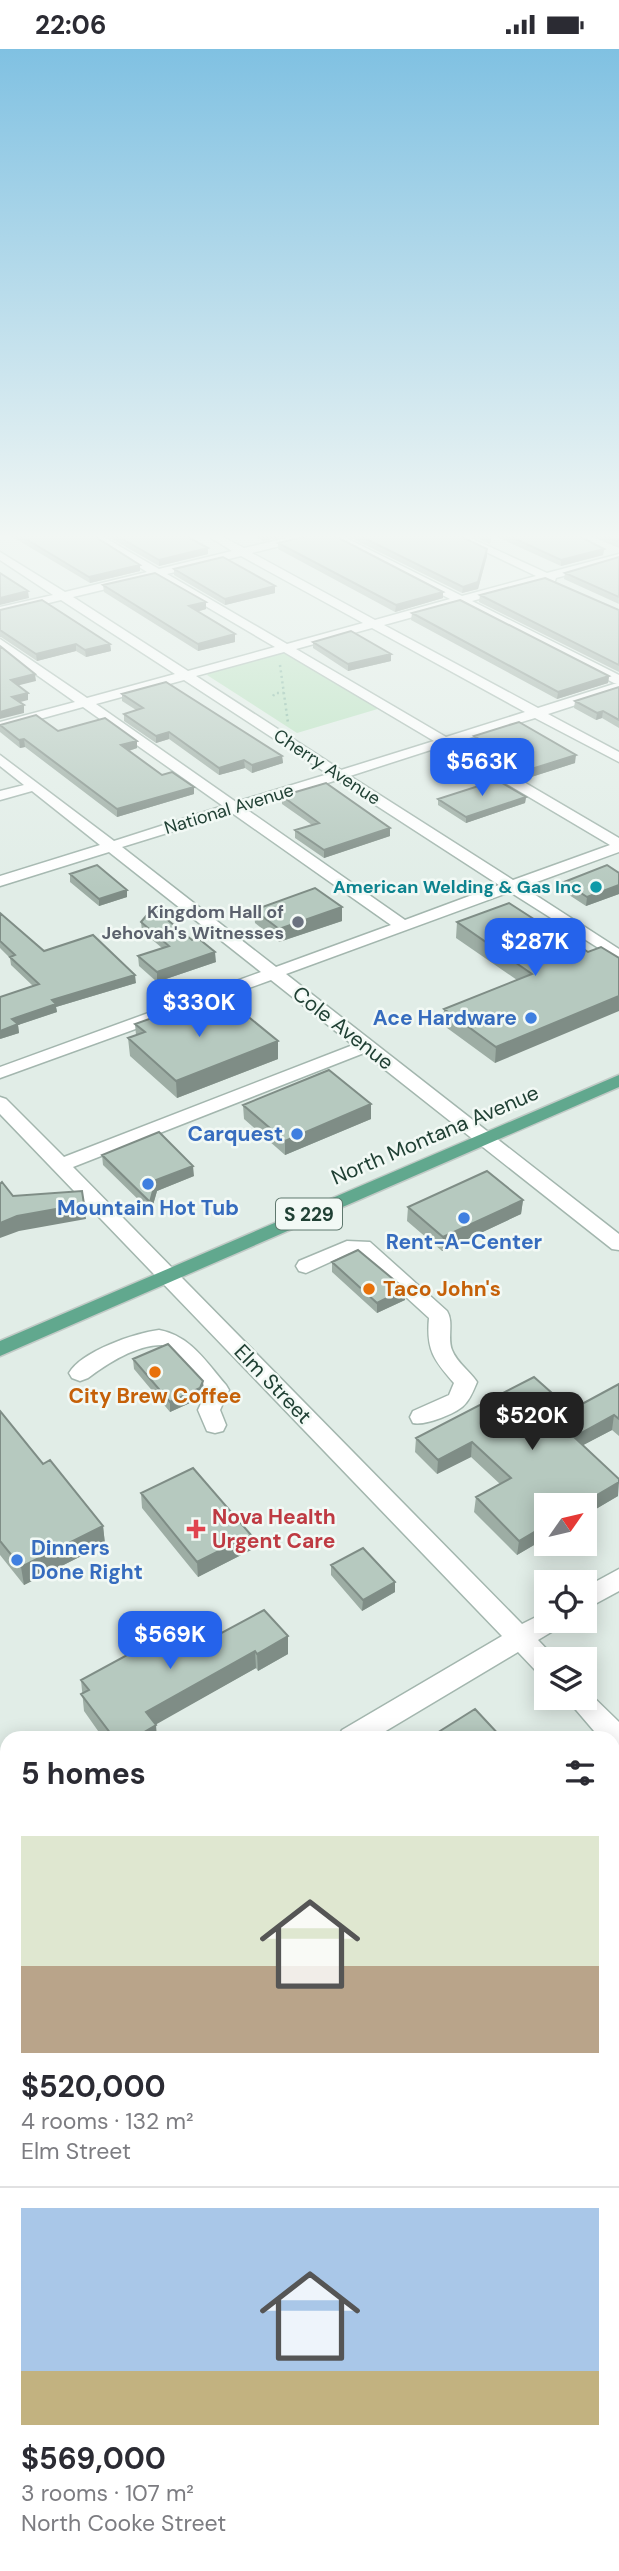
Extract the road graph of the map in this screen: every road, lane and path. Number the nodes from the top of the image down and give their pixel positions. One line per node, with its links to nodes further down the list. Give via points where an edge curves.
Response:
1 (15, 654): 13 (street)
2 (151, 654): 8 (street, Cherry Avenue)
3 (264, 654): 8 (street)
4 (294, 654): 17 (street)
5 (428, 654): 14 (street)
6 (567, 654): 9 (street)
7 (280, 663): 11 (path)
8 (185, 676): 13 (street); 20 (street, Cherry Avenue)
9 (619, 680)
10 (619, 687): 14 (street, National Avenue)
11 (284, 693): 12 (path); 16 (path)
12 (274, 696)
13 (85, 703): 15 (street); 23 (street)
14 (537, 713): 17 (street, National Avenue); 18 (street)
15 (0, 726)
16 (289, 726)
17 (444, 742): 20 (street, National Avenue); 24 (street)
18 (619, 758)
19 (0, 759): 21 (street, Cole Avenue)
20 (340, 775): 23 (street, National Avenue); 27 (street, Cherry Avenue)
21 (34, 786): 22 (street); 25 (street, Cole Avenue)
22 (0, 796)
23 (235, 808): 25 (street, National Avenue); 28 (street)
24 (619, 845): 27 (street)
25 (111, 846): 26 (street, National Avenue); 30 (street, Cole Avenue)
26 (0, 881)
27 (510, 887): 28 (street); 29 (street, Cherry Avenue)
28 (403, 926): 30 (street)
29 (619, 955)
30 (274, 973): 31 (street, Cole Avenue); 32 (street)
31 (366, 1046): 35 (street, Cole Avenue); 36 (street)
32 (0, 1073)
33 (619, 1080): 35 (main road, North Montana Avenue / S 229)
34 (0, 1103): 36 (street, Elm Street)
35 (482, 1138): 37 (street, Cole Avenue); 39 (main road, North Montana Avenue / S 229)
36 (61, 1165): 39 (street, Elm Street)
37 (619, 1244)
38 (306, 1266): 42 (street, via 347,1247 363,1247 440,1316 438,1346 466,1382 457,1400)
39 (168, 1275): 40 (main road, North Montana Avenue / S 229); 47 (street, Elm Street)
40 (0, 1349)
41 (80, 1373): 43 (street, via 95,1361 150,1337 166,1338 218,1389 209,1410)
42 (421, 1417)
43 (215, 1425)
44 (619, 1579): 45 (street)
45 (597, 1592)
46 (534, 1630): 47 (street)
47 (520, 1638): 48 (street, Elm Street); 50 (street)
48 (534, 1653)
49 (590, 1710): 51 (street)
50 (363, 1731)
51 (610, 1731)

